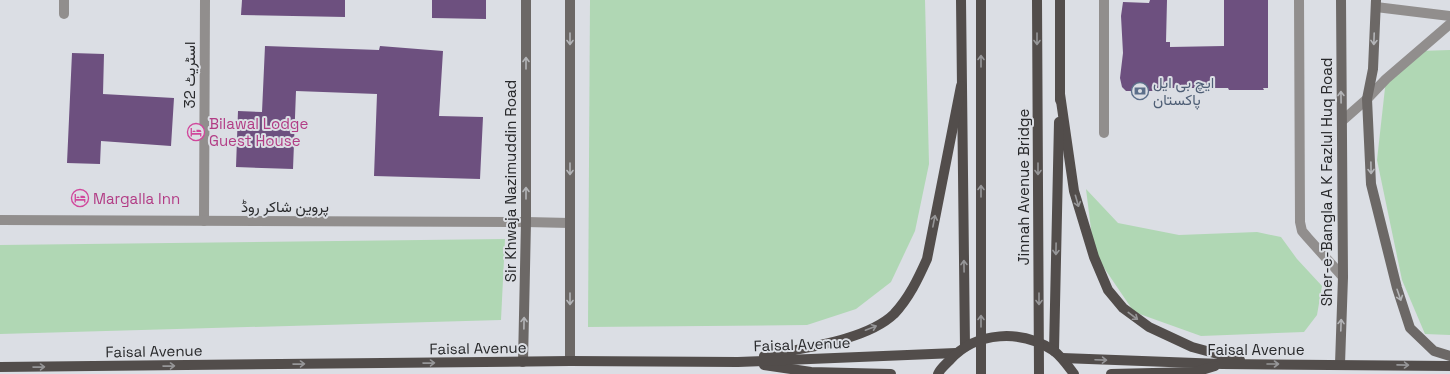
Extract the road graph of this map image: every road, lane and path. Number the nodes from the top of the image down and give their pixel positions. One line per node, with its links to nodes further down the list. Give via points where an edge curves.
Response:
1 (64, 0): 13 (street)
2 (205, 0): 22 (street, اسٹریٹ 32)
3 (526, 0): 23 (main road, Sir Khwaja Nazimuddin Road, one-way to 3)
4 (570, 0): 24 (main road, one-way to 24)
5 (961, 0): 16 (main road)
6 (981, 0): 41 (main road, one-way to 6, bridge)
7 (1037, 0): 42 (main road, Jinnah Avenue Bridge, one-way to 42, bridge)
8 (1060, 0): 17 (main road)
9 (1104, 0): 20 (street)
10 (1299, 0): 25 (street, via 1300,222 1302,231)
11 (1341, 0): 19 (main road, Sher-e-Bangla A K Fazlul Huq Road, one-way to 11)
12 (1376, 3): 14 (street); 18 (main road, one-way to 18, via 1373,69)
13 (64, 14)
14 (1450, 16)
15 (1450, 24): 18 (street, via 1386,79)
16 (961, 86): 26 (main road, one-way to 16); 33 (main road, one-way to 16, via 844,339 880,325 894,314 908,297 927,259)
17 (1060, 94): 27 (main road, one-way to 27); 34 (main road, one-way to 34, via 1074,191 1094,258 1108,290 1123,308 1149,327 1192,347)
18 (1367, 100): 19 (street); 29 (main road, one-way to 29, via 1371,184 1397,288 1410,328 1434,352)
19 (1342, 121): 25 (main road, Sher-e-Bangla A K Fazlul Huq Road)
20 (1104, 133)
21 (0, 220): 22 (street, پروین شاکر روڈ)
22 (204, 221): 23 (street, پروین شاکر روڈ)
23 (526, 222): 24 (street, پروین شاکر روڈ); 32 (main road, Sir Khwaja Nazimuddin Road, one-way to 23)
24 (570, 223): 31 (main road, one-way to 31)
25 (1343, 277): 36 (main road, Sher-e-Bangla A K Fazlul Huq Road, one-way to 25)
26 (965, 347): 27 (main road, via 987,338 1010,336 1033,340); 28 (main road)
27 (1054, 351): 30 (main road)
28 (956, 353): 33 (main road, Faisal Avenue); 40 (main road)
29 (1450, 356)
30 (1062, 358): 35 (main road, Faisal Avenue, one-way to 35); 43 (main road)
31 (570, 361): 32 (main road, Faisal Avenue); 33 (main road, Faisal Avenue)
32 (523, 362): 38 (main road, Faisal Avenue, one-way to 32)
33 (738, 362): 39 (main road, via 811,372)
34 (1251, 363): 35 (main road, Faisal Avenue); 36 (main road, Faisal Avenue, one-way to 36)
35 (1222, 364): 44 (main road, via 1196,372)
36 (1340, 364): 37 (main road, Faisal Avenue, one-way to 37)
37 (1450, 366)
38 (0, 367)
39 (891, 374)
40 (938, 374)
41 (981, 374)
42 (1039, 374)
43 (1074, 374)
44 (1112, 374)

